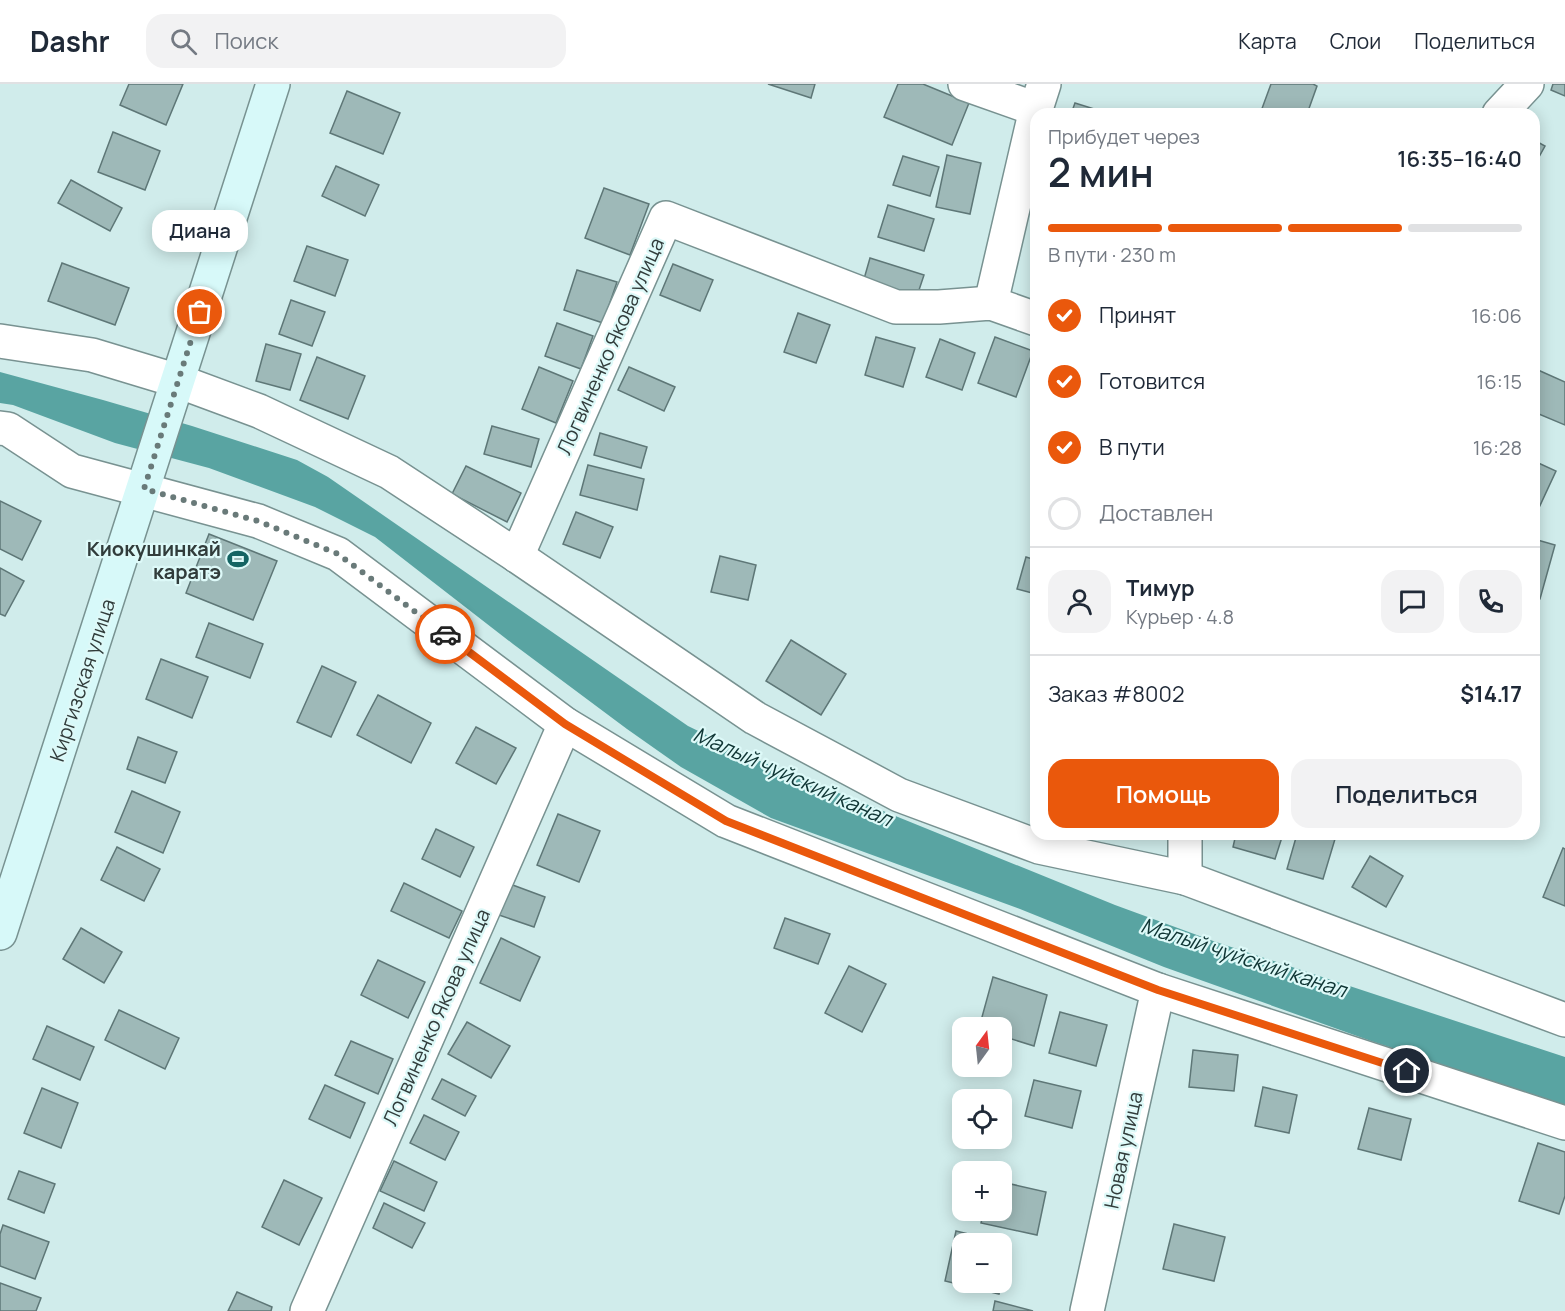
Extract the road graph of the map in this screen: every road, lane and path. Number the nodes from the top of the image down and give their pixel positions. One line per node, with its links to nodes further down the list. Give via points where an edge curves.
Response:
1 (273, 84): 10 (main road, Киргизская улица)
2 (966, 84): 4 (street)
3 (1527, 84): 5 (street)
4 (1040, 97)
5 (1504, 108)
6 (1030, 140): 7 (street)
7 (992, 303): 8 (street); 13 (street, Логвиненко Якова улица, via 897,308 666,218)
8 (1030, 317)
9 (0, 341): 10 (street, via 92,355)
10 (176, 388): 12 (main road, Киргизская улица); 13 (street, via 259,411 389,472)
11 (0, 428): 12 (street, via 8,429 72,471)
12 (146, 482): 14 (street, via 338,554); 17 (main road, Киргизская улица)
13 (517, 556): 16 (street, via 755,718 899,795 1039,847)
14 (565, 724): 18 (street, via 726,821); 21 (street, Логвиненко Якова улица)
15 (1185, 840): 16 (street)
16 (1185, 878): 19 (street)
17 (0, 933)
18 (1158, 990): 20 (street); 22 (street, Новая улица)
19 (1565, 1020)
20 (1565, 1123)
21 (307, 1311)
22 (1087, 1311)

